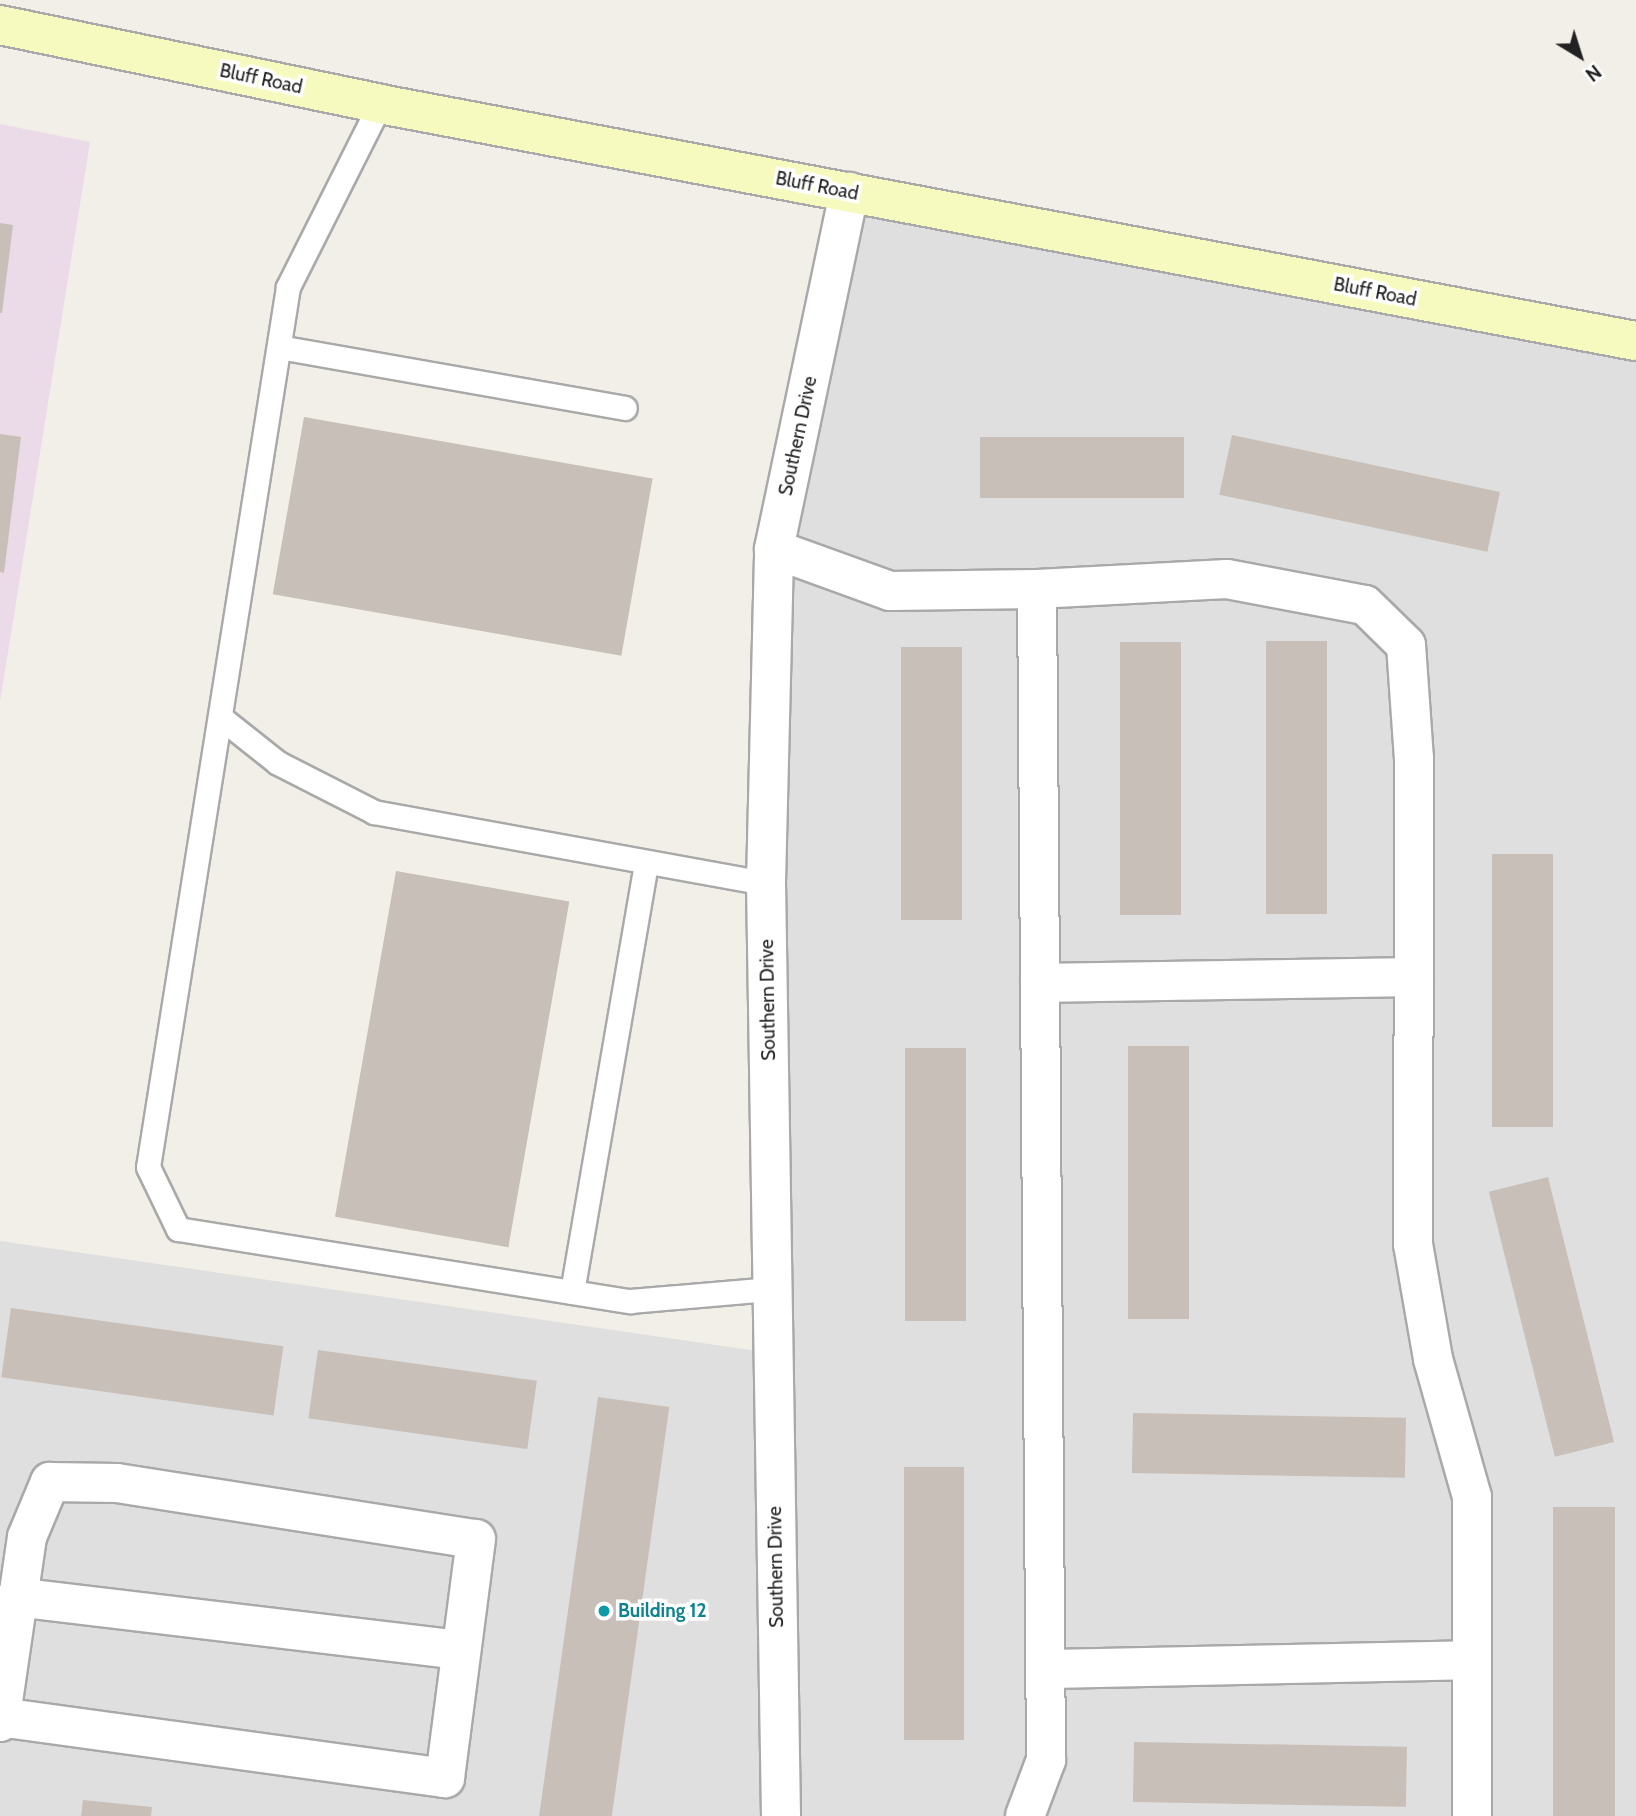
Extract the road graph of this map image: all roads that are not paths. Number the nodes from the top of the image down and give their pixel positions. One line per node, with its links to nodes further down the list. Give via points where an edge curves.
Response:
1 (0, 25): 2 (main road, Bluff Road)
2 (380, 104): 3 (main road, Bluff Road); 5 (lane, via 288,287)
3 (849, 192): 4 (main road, Bluff Road); 7 (street, Southern Drive)
4 (1636, 341)
5 (279, 347): 6 (lane); 9 (lane)
6 (625, 408)
7 (774, 549): 8 (street, via 890,591); 11 (street, Southern Drive)
8 (1037, 589): 12 (street, via 1227,579 1365,605 1406,645 1415,758); 13 (street)
9 (220, 717): 10 (lane, via 278,763 374,812); 15 (lane, via 148,1167 178,1229)
10 (646, 862): 11 (lane); 15 (lane)
11 (766, 883): 14 (street, Southern Drive)
12 (1413, 977): 13 (street); 18 (street, via 1413,1244 1433,1359 1472,1497)
13 (1040, 983): 19 (street)
14 (771, 1289): 15 (lane, via 630,1301); 21 (street, Southern Drive)
15 (572, 1292)
16 (16, 1597): 17 (street); 17 (street, via 27,1537 50,1482 117,1483 476,1539); 20 (street)
17 (461, 1650): 20 (street, via 445,1778)
18 (1472, 1660): 19 (street); 23 (street)
19 (1046, 1669): 22 (street, via 1046,1760)
20 (0, 1719)
21 (781, 1816)
22 (1025, 1816)
23 (1472, 1816)

